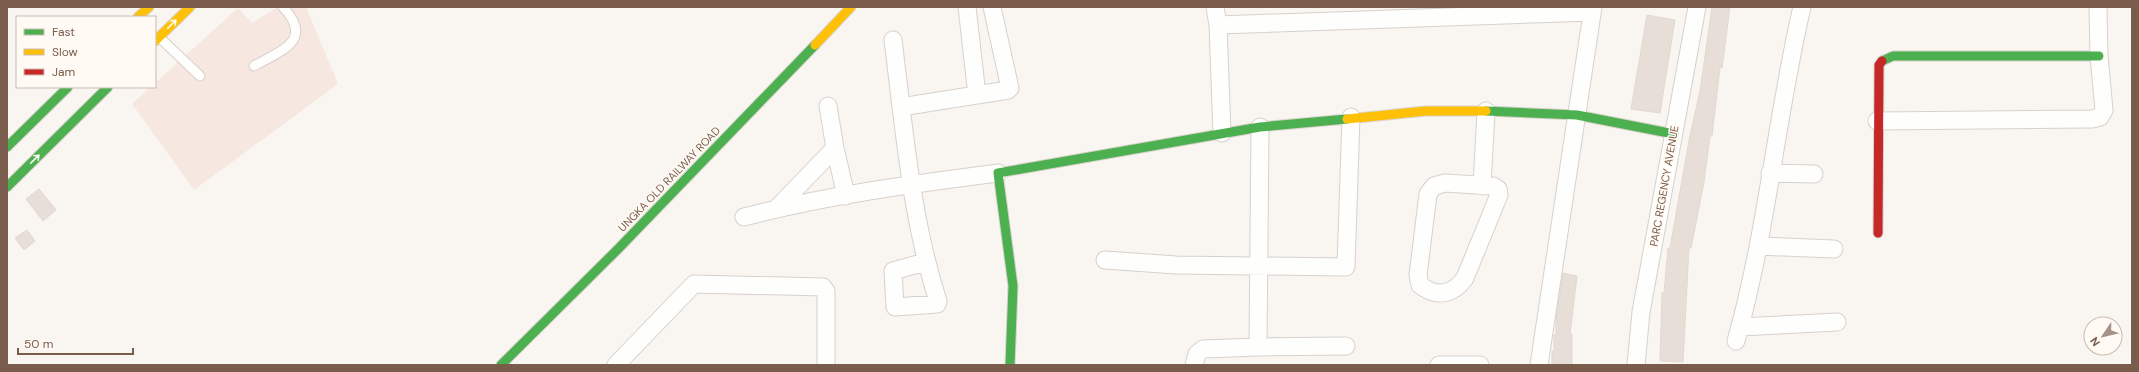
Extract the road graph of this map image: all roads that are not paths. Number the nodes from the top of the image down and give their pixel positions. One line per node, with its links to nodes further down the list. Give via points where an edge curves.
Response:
1 (149, 7): 12 (street)
2 (190, 7): 14 (street, one-way to 2)
3 (283, 7): 17 (lane, via 290,14 296,38 290,45)
4 (851, 7): 51 (street, UNGKA OLD RAILWAY ROAD, via 618,249)
5 (967, 7): 21 (street)
6 (992, 7): 21 (street, via 1010,88 1006,92)
7 (1215, 7): 13 (street)
8 (1697, 7): 30 (street, PARC REGENCY AVENUE)
9 (1802, 7): 34 (street)
10 (2098, 7): 16 (street)
11 (1592, 9): 13 (street); 25 (street)
12 (139, 16)
13 (1218, 24): 29 (street)
14 (157, 39): 18 (lane)
15 (893, 40): 23 (street)
16 (2098, 56): 27 (street, via 1893,56 1884,59 1878,65); 27 (street, via 2104,110 2100,117)
17 (254, 66)
18 (200, 76)
19 (67, 88): 31 (street)
20 (107, 88): 37 (street, one-way to 20)
21 (976, 95): 23 (street)
22 (828, 106): 32 (street)
23 (901, 107): 36 (street)
24 (1486, 110): 25 (street); 26 (street, via 1426,111); 38 (street)
25 (1577, 115): 30 (street); 58 (street)
26 (1351, 117): 28 (street); 47 (street, via 1346,267)
27 (1877, 120): 42 (street)
28 (1260, 127): 29 (street); 47 (street)
29 (1222, 133): 33 (street)
30 (1674, 134): 59 (street, PARC REGENCY AVENUE, via 1641,312)
31 (7, 147)
32 (835, 148): 39 (street); 40 (street)
33 (998, 173): 36 (street); 54 (street, via 1013,286)
34 (1770, 173): 35 (street); 43 (street)
35 (1814, 174)
36 (912, 184): 39 (street); 46 (street)
37 (7, 186)
38 (1482, 186): 38 (street, via 1445,183 1434,186 1428,194 1418,275 1420,285 1427,290 1447,294 1458,288 1465,278 1499,195 1498,189 1493,186)
39 (846, 196): 40 (street)
40 (777, 208): 41 (street)
41 (744, 217)
42 (1878, 233)
43 (1758, 246): 44 (street); 48 (street, via 1738,334)
44 (1834, 249)
45 (1105, 260): 47 (street)
46 (925, 262)
47 (1260, 265): 50 (street)
48 (1837, 322)
49 (1346, 346): 50 (street)
50 (1258, 347): 55 (street, via 1203,349 1197,354)
51 (500, 365)
52 (616, 365): 53 (street, via 694,284 822,287 826,290)
53 (826, 365)
54 (1010, 365)
55 (1194, 365)
56 (1439, 365): 57 (street)
57 (1480, 365)
58 (1539, 365)
59 (1636, 365)

